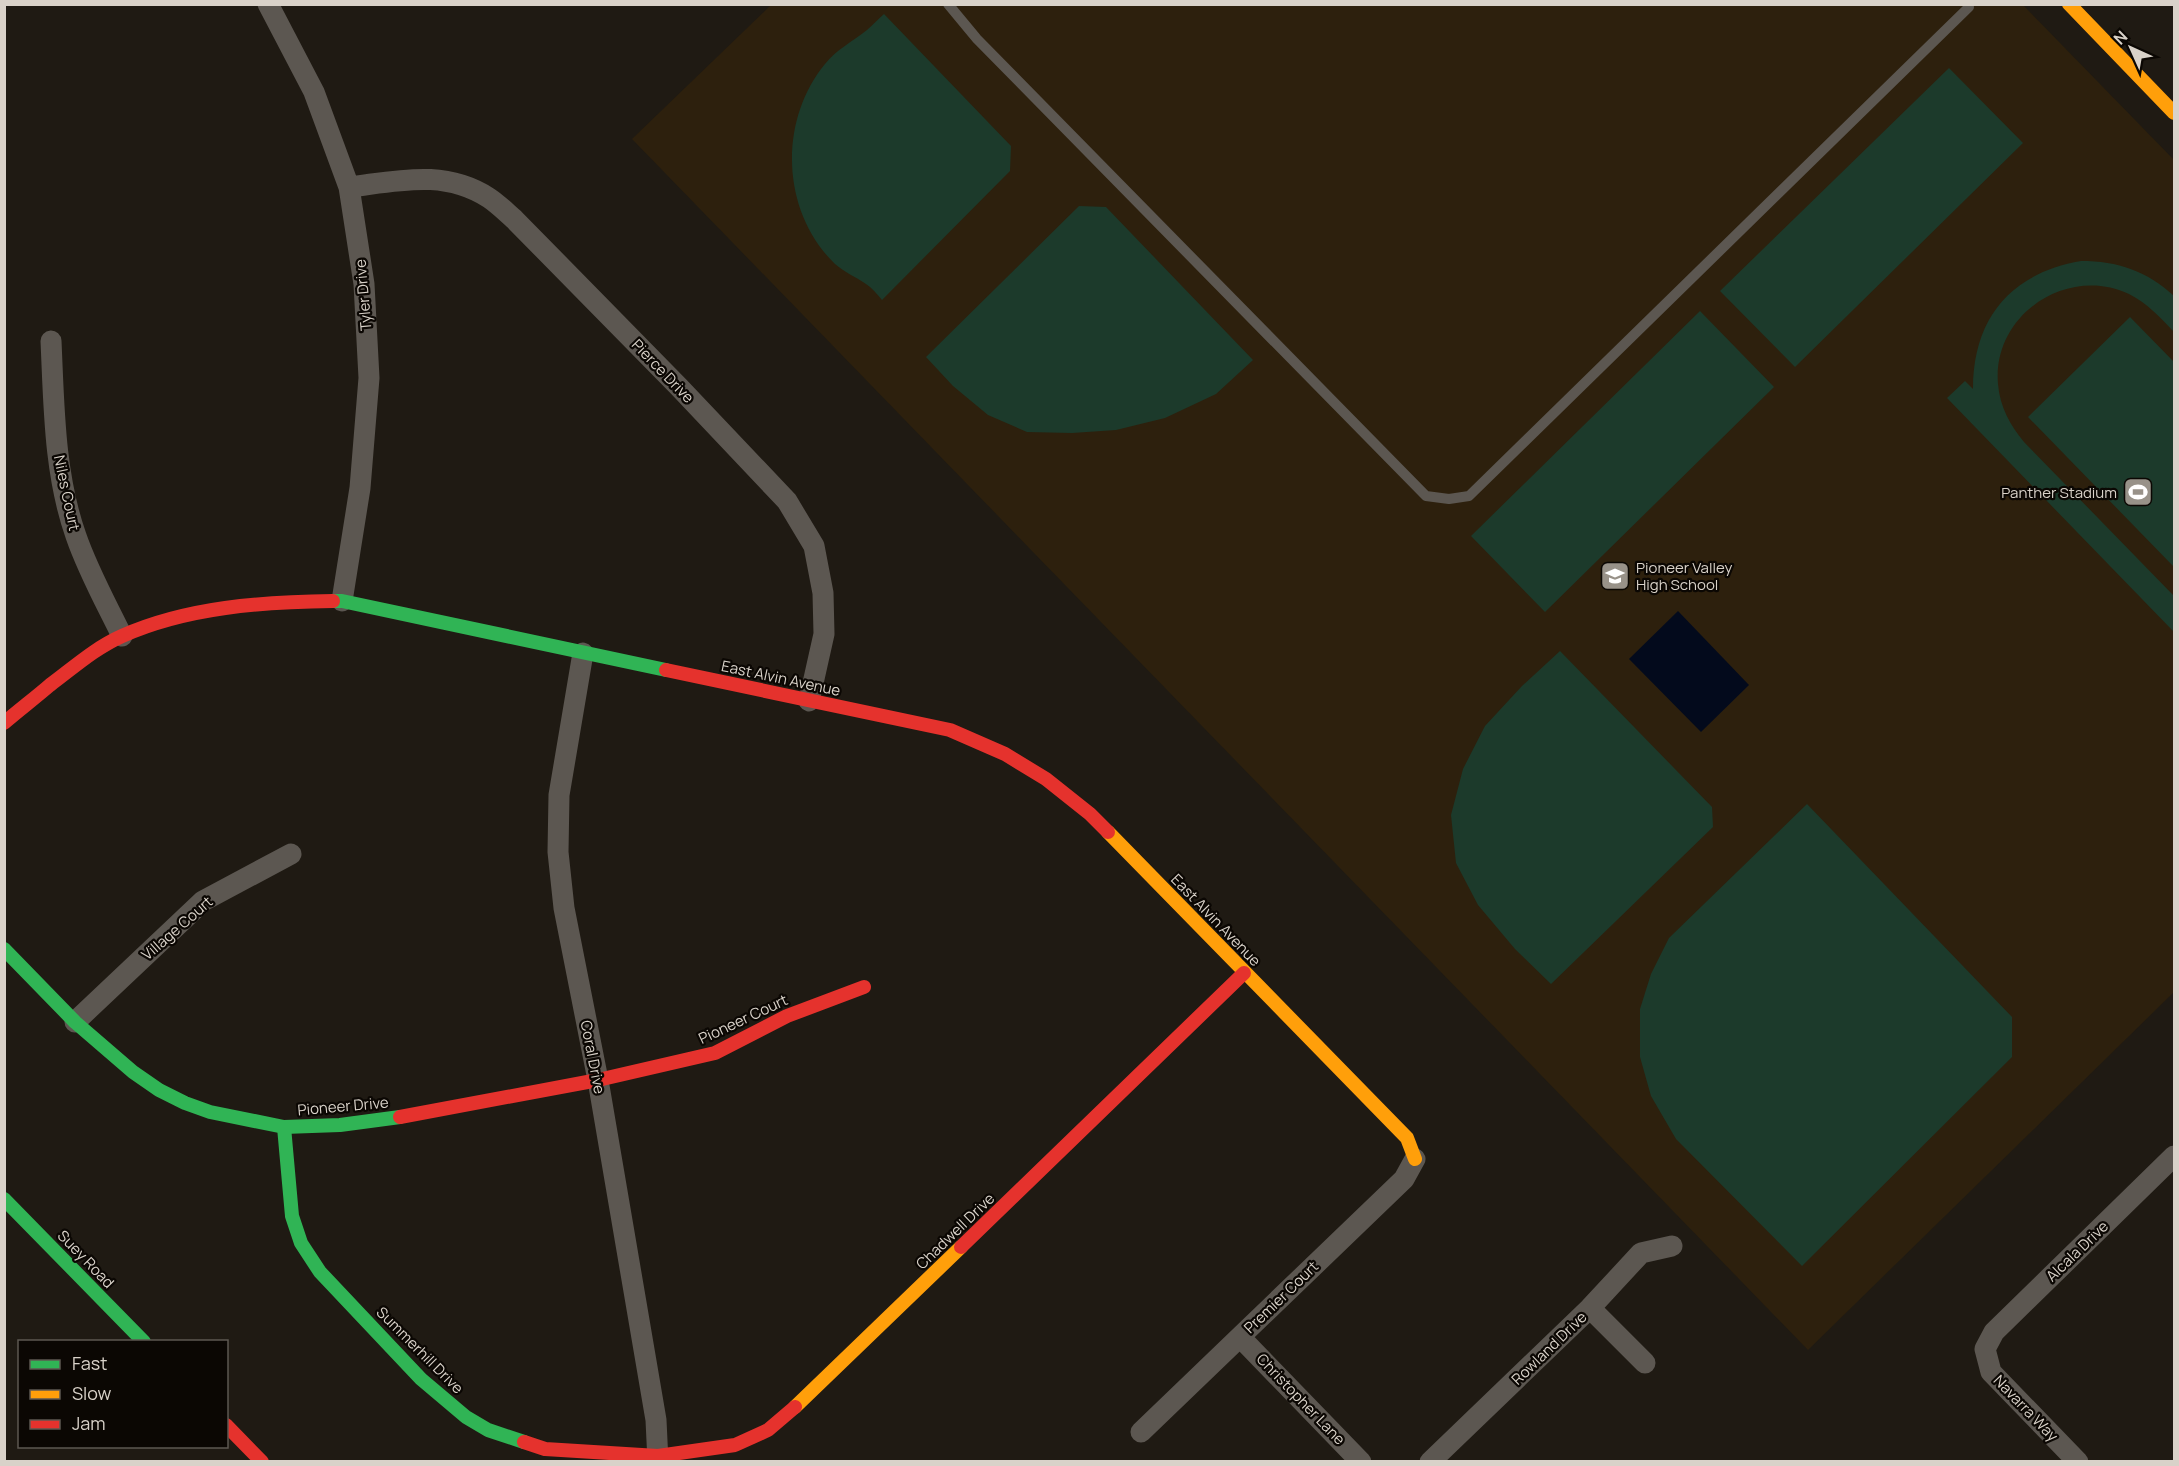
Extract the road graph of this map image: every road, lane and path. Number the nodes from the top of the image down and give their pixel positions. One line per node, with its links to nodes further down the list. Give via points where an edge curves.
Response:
1 (268, 4): 6 (street, Tyler Drive, via 314,92)
2 (948, 4): 4 (lane, via 977,39 1426,496 1449,500 1469,496)
3 (2069, 4): 5 (street)
4 (1969, 7)
5 (2175, 113)
6 (350, 187): 8 (street, Tyler Drive, via 364,284 369,378 360,488); 11 (street, Pierce Drive, via 438,179 465,185 490,198 787,501 814,546 824,592 824,634)
7 (51, 341): 9 (street, Niles Court, via 61,476 75,535)
8 (342, 601): 9 (street, East Alvin Avenue, via 223,607); 10 (street, East Alvin Avenue)
9 (122, 636): 12 (street, East Alvin Avenue, via 85,657)
10 (583, 653): 11 (street, East Alvin Avenue); 18 (street, Coral Drive, via 559,795 558,852 564,908)
11 (809, 701): 15 (street, East Alvin Avenue, via 950,730 1005,754 1046,779 1090,814)
12 (4, 723)
13 (291, 854): 17 (street, Village Court, via 203,901)
14 (4, 949): 17 (street, Pioneer Drive)
15 (1244, 973): 20 (street, East Alvin Avenue, via 1407,1138); 31 (street, Chadwell Drive, via 798,1406 768,1430 735,1445)
16 (864, 987): 18 (street, Pioneer Court, via 787,1016 715,1053)
17 (75, 1022): 19 (street, Pioneer Drive, via 133,1072 176,1098 210,1112)
18 (598, 1080): 19 (street, Pioneer Drive, via 386,1120); 31 (street, Coral Drive, via 656,1420)
19 (284, 1127): 31 (street, Summerhill Drive, via 292,1216 302,1243 320,1272 421,1379 466,1417 488,1430 526,1443 545,1449)
20 (1415, 1159): 25 (street, Premier Court, via 1404,1179)
21 (2170, 1170): 27 (street, Alcala Drive, via 1994,1332)
22 (4, 1199): 26 (street, Suey Road)
23 (1672, 1246): 24 (street, Rowland Drive, via 1641,1254)
24 (1590, 1308): 28 (street); 34 (street, Rowland Drive)
25 (1240, 1337): 30 (street, Premier Court); 33 (street, Christopher Lane)
26 (143, 1340)
27 (1985, 1349): 35 (street, Navarra Way, via 1991,1372)
28 (1645, 1363)
29 (228, 1427): 32 (street)
30 (1141, 1432)
31 (658, 1459)
32 (262, 1461)
33 (1361, 1461)
34 (1431, 1461)
35 (2078, 1461)

